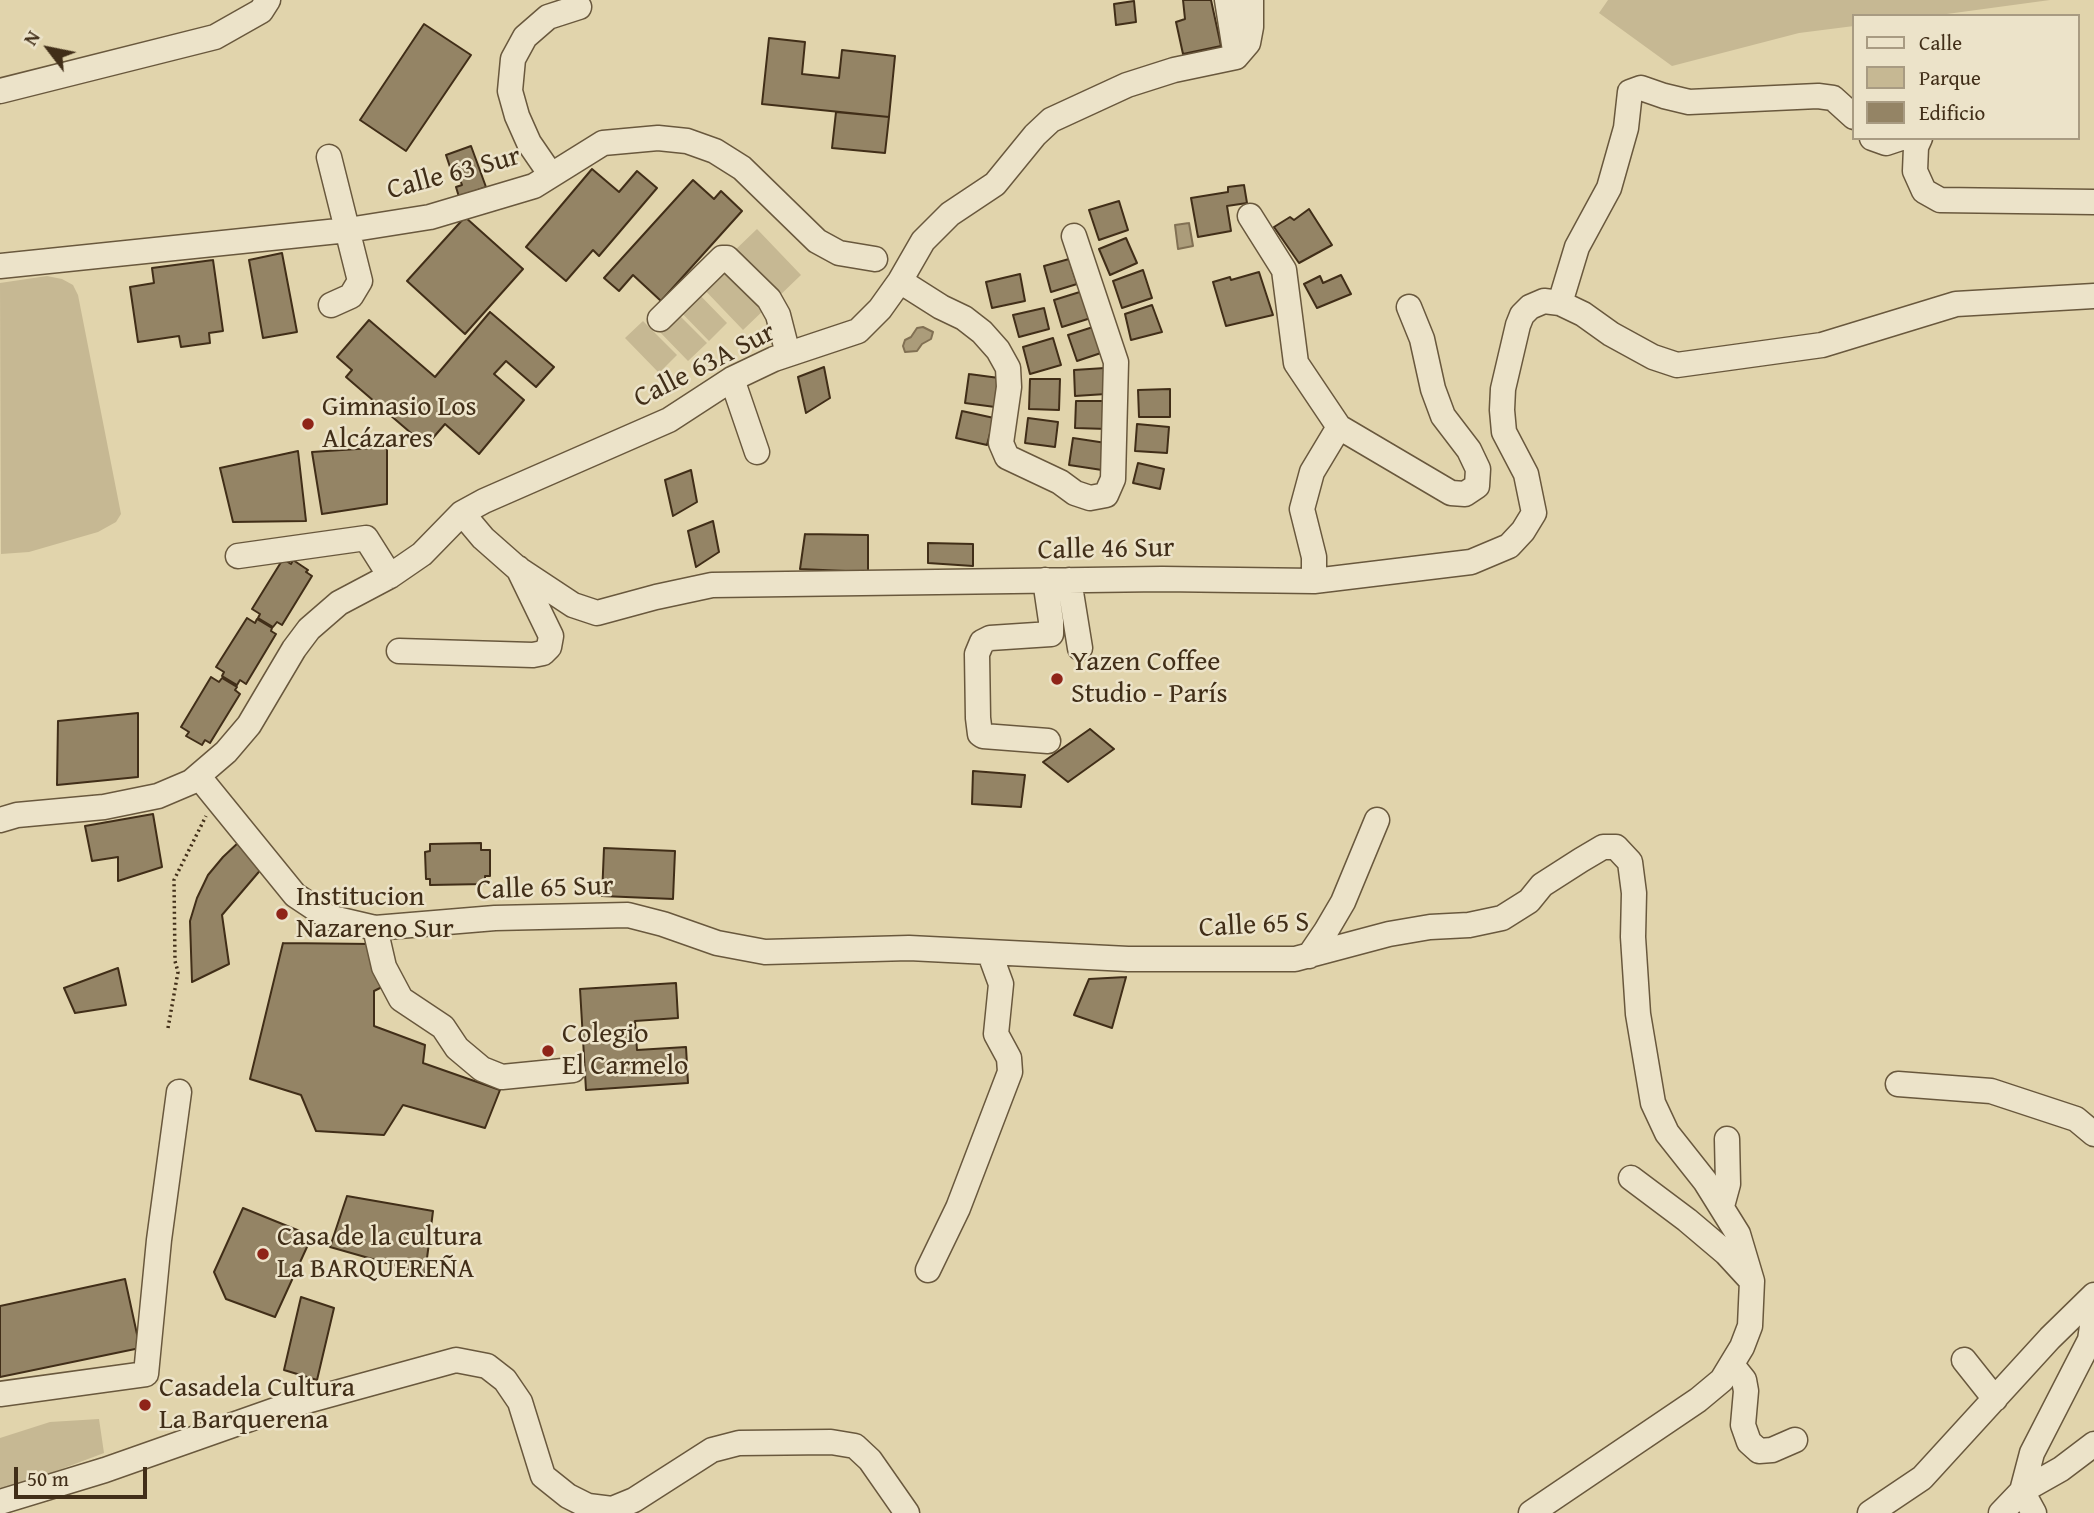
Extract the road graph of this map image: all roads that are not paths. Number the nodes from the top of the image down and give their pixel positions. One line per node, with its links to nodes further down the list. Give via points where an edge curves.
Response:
1 (268, 0): 6 (street, via 261,11 215,37)
2 (1227, 0): 5 (street)
3 (1251, 0): 5 (street, via 1248,43)
4 (579, 7): 12 (street, via 548,18 526,37 513,59 510,91 517,116)
5 (1227, 59): 19 (street, Calle 63A Sur, via 1127,85 1051,120 995,184 950,214 923,241)
6 (0, 91)
7 (1853, 116): 21 (street, via 1833,98 1818,96 1689,102 1641,88 1630,92 1626,128 1609,188)
8 (1878, 140): 9 (street)
9 (1895, 140)
10 (1919, 140): 13 (street, via 1914,172 1924,191 1940,200)
11 (329, 157): 15 (street)
12 (551, 176): 15 (street, Calle 63 Sur, via 534,186 430,217); 17 (street, Calle 63 Sur, via 603,143 658,138 687,141 742,168 817,241 839,253)
13 (2094, 202)
14 (1250, 216): 27 (street, via 1284,270 1296,363)
15 (348, 230): 18 (street, Calle 63 Sur); 22 (street, via 360,281 351,296)
16 (1074, 236): 19 (street, via 1116,362 1113,479 1106,495 1090,498 1075,493 1007,457 1001,443 1008,368 998,350 964,318)
17 (875, 259)
18 (0, 266)
19 (900, 281): 25 (street, Calle 63A Sur, via 858,331)
20 (2094, 296): 21 (street, via 1956,304 1822,345 1677,365 1611,334 1584,314)
21 (1552, 302): 34 (street, Calle 46 Sur, via 1530,307 1522,315 1503,389 1504,432 1526,474 1534,513 1523,531 1509,546 1471,562)
22 (331, 305)
23 (1409, 307): 27 (street, via 1443,416 1478,469 1477,486 1465,494 1451,492)
24 (660, 318): 25 (street, via 727,258 769,299)
25 (788, 354): 26 (street, Calle 63A Sur)
26 (732, 379): 28 (street); 29 (street, Calle 63A Sur, via 669,420)
27 (1339, 427): 34 (street, via 1312,472 1302,509 1314,557)
28 (757, 452)
29 (463, 513): 31 (street, Calle 46 Sur); 32 (street, via 422,554)
30 (238, 556): 32 (street, via 366,538)
31 (517, 568): 33 (street, Calle 46 Sur, via 573,605 597,613 712,585); 36 (street, via 551,636 543,653)
32 (390, 576): 38 (street, via 339,603 309,629 249,725)
33 (1057, 580): 34 (street, Calle 46 Sur); 35 (street); 37 (street, via 1051,634 990,638 982,642 977,654 980,734)
34 (1314, 581)
35 (1080, 648)
36 (399, 651)
37 (1048, 741)
38 (195, 780): 39 (street, via 158,796); 41 (street, Calle 65 Sur, via 295,895 328,917)
39 (0, 820)
40 (1377, 820): 44 (street, via 1343,902)
41 (375, 928): 42 (street, Calle 65 Sur, via 495,918 628,915 765,953); 45 (street, via 384,967 401,999 443,1027 457,1048 482,1069 502,1077)
42 (953, 951): 43 (street, Calle 65 S)
43 (990, 954): 44 (street, Calle 65 S, via 1128,959); 52 (street, via 1001,984 996,1034 1009,1058 1010,1072 958,1208)
44 (1309, 956): 51 (street, Calle 65 S, via 1390,934 1502,918 1529,901 1542,885 1602,847 1616,847 1630,862 1638,1014 1653,1103 1672,1141)
45 (573, 1069)
46 (1898, 1084): 48 (street, via 1991,1091 2076,1119)
47 (179, 1092): 58 (street, via 146,1374)
48 (2094, 1134)
49 (1727, 1139): 51 (street, via 1728,1184)
50 (1631, 1178): 53 (street, via 1697,1228)
51 (1722, 1206): 53 (street, Calle 65 S, via 1743,1245)
52 (928, 1270)
53 (1752, 1281): 57 (street, Calle 65 S, via 1750,1326)
54 (2094, 1295): 59 (street)
55 (2094, 1313): 62 (street, via 2090,1340 2032,1453)
56 (1964, 1360): 59 (street)
57 (1732, 1365): 60 (street, via 1744,1380 1743,1425 1749,1442 1759,1451); 65 (street, Calle 65 S, via 1698,1400)
58 (0, 1394)
59 (1994, 1399): 66 (street, via 1923,1478)
60 (1795, 1440)
61 (2094, 1444): 62 (street)
62 (2022, 1491): 67 (street); 68 (street)
63 (0, 1502): 64 (street, via 281,1408 456,1360 487,1366 505,1380 520,1402 543,1476 588,1506 612,1509 634,1500 712,1450 739,1443 831,1442 855,1446)
64 (907, 1513)
65 (1531, 1513)
66 (1870, 1513)
67 (2001, 1513)
68 (2034, 1513)

